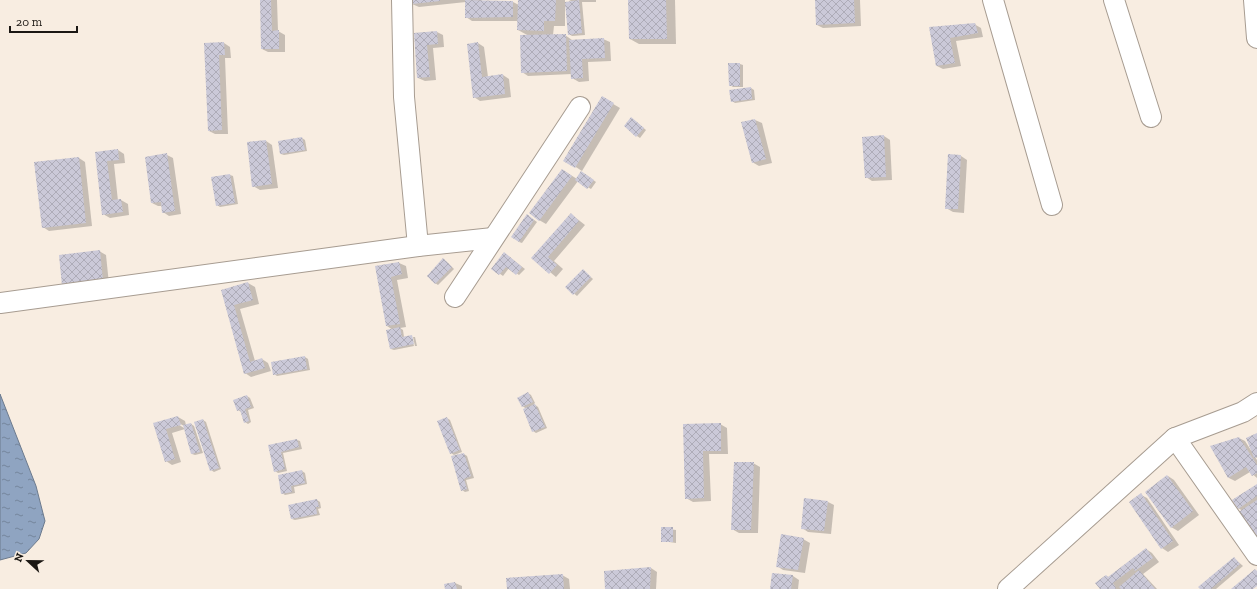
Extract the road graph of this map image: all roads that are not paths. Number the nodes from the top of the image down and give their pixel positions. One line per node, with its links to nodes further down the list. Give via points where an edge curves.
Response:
1 (402, 0): 10 (street, via 404,97)
2 (993, 0): 8 (street)
3 (1114, 0): 7 (street)
4 (1254, 0): 5 (street)
5 (1257, 38)
6 (580, 107): 9 (street)
7 (1152, 117)
8 (1052, 205)
9 (493, 238): 10 (street); 11 (street)
10 (418, 246): 12 (street)
11 (455, 297)
12 (0, 303)
13 (1257, 403): 14 (street, via 1243,412)
14 (1175, 438): 15 (street); 16 (street)
15 (1257, 555)
16 (1008, 589)

